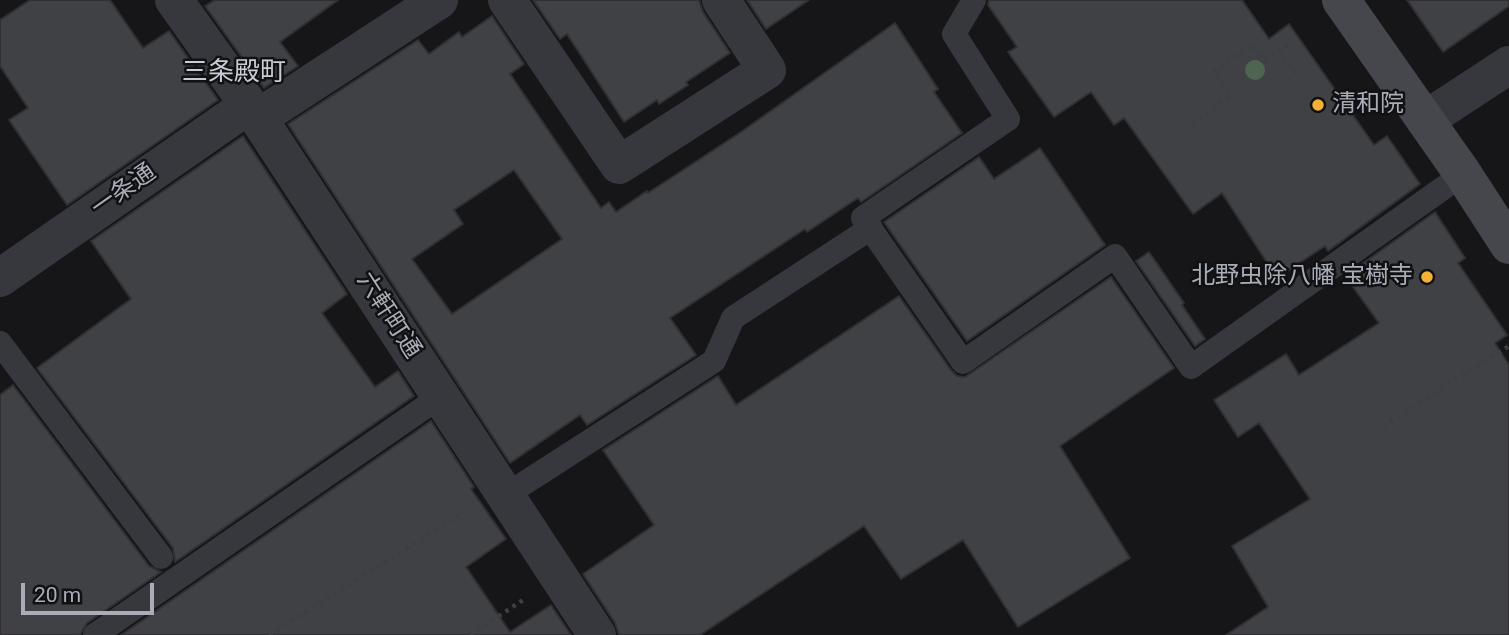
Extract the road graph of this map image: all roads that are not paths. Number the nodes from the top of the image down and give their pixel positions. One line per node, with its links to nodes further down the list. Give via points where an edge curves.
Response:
1 (174, 0): 8 (street, 六軒町通)
2 (439, 0): 8 (street, 一条通)
3 (508, 0): 4 (street, via 620,165 767,69)
4 (721, 0)
5 (974, 0): 11 (lane, via 954,34 1008,119 863,218)
6 (1341, 0): 9 (street)
7 (1509, 65): 9 (street)
8 (253, 111): 13 (street, 一条通); 15 (street, 六軒町通)
9 (1425, 120): 10 (street)
10 (1463, 174): 11 (lane, via 1191,367 1115,256 963,362); 12 (street)
11 (871, 228): 16 (lane, via 733,318 714,361)
12 (1509, 245)
13 (0, 278)
14 (0, 343): 17 (lane)
15 (441, 396): 16 (street, 六軒町通); 18 (lane)
16 (504, 492): 19 (street, 六軒町通)
17 (161, 557)
18 (95, 635)
19 (597, 635)

